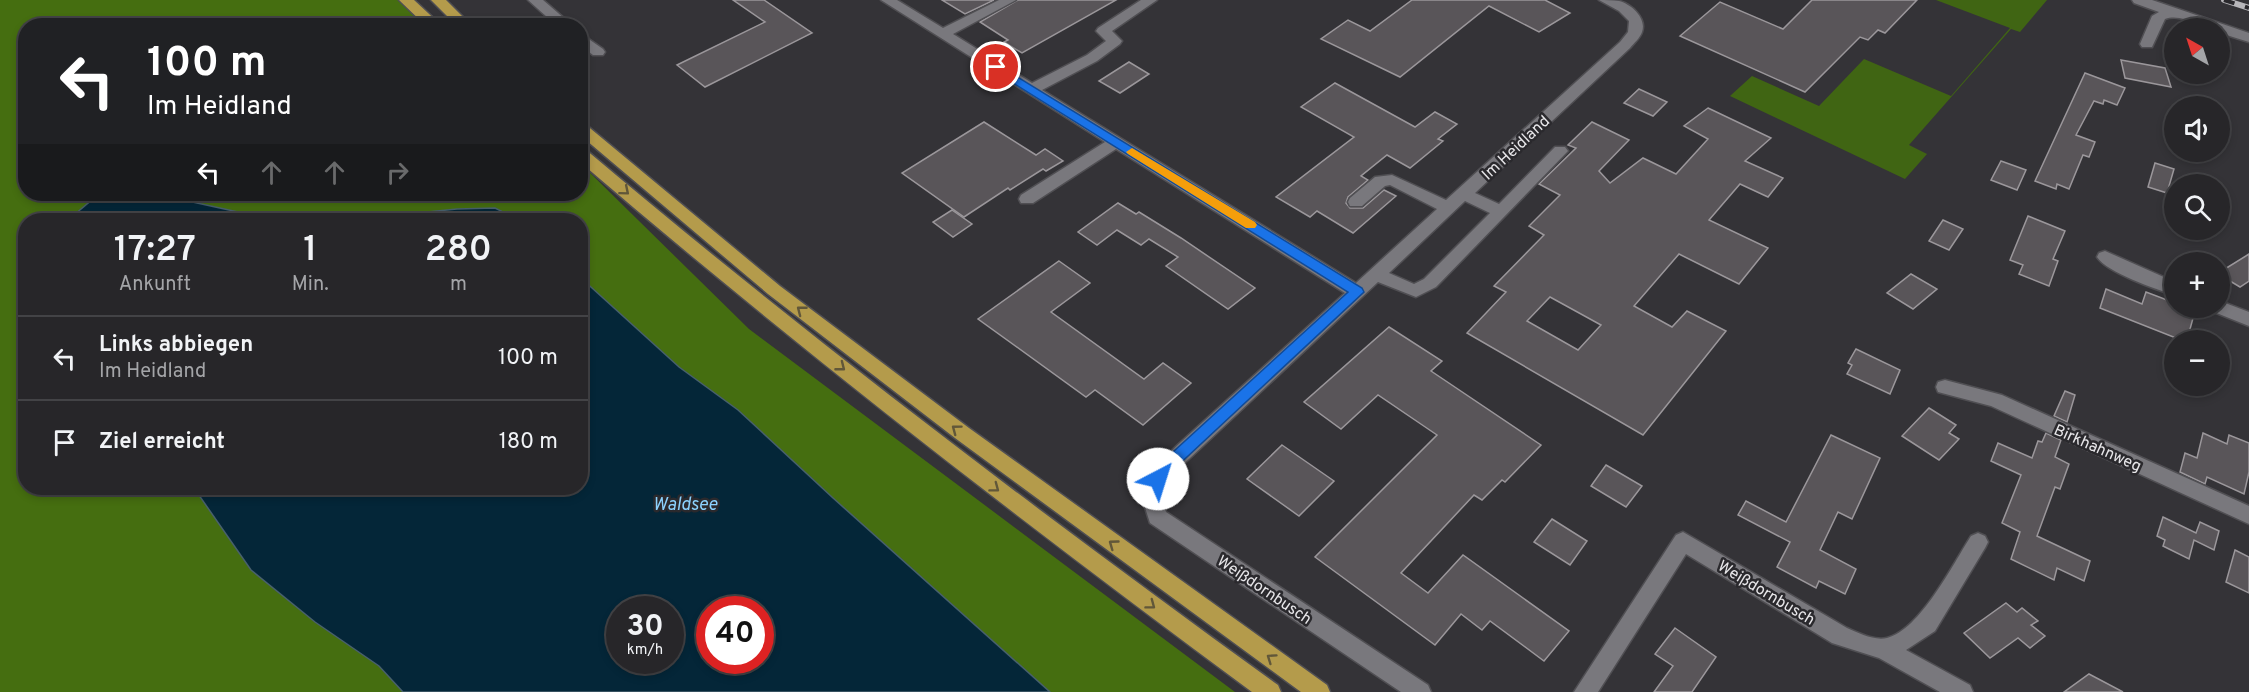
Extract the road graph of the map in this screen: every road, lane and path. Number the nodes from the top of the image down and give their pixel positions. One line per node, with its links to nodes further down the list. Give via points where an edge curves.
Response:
1 (406, 0): 10 (highway)
2 (438, 0): 11 (highway)
3 (536, 0): 12 (street)
4 (888, 0): 13 (street)
5 (1009, 0): 13 (street)
6 (1150, 0): 18 (street, via 1103,31 1115,41 1092,58)
7 (1606, 0): 23 (street, Im Heidland, via 1624,8 1636,20 1635,32)
8 (2139, 0): 9 (street)
9 (2172, 12): 14 (street); 16 (street, via 2159,16)
10 (426, 18)
11 (457, 18)
12 (557, 18)
13 (943, 34): 18 (street)
14 (2249, 38)
15 (588, 44): 17 (street)
16 (2147, 44)
17 (598, 52)
18 (1032, 89): 20 (street)
19 (588, 134): 40 (highway, one-way to 19, via 962,433 774,290)
20 (1116, 142): 24 (street); 31 (street)
21 (1560, 151): 27 (street)
22 (588, 160): 39 (highway, one-way to 39, via 719,270 972,471)
23 (1464, 194): 26 (street, Im Heidland); 27 (street)
24 (1027, 199)
25 (1356, 202): 26 (street, via 1381,182 1392,180)
26 (1448, 208): 29 (street, Im Heidland)
27 (1500, 211): 29 (street, via 1430,283 1416,291)
28 (2105, 257): 30 (street)
29 (1377, 274): 31 (street, Im Heidland)
30 (2164, 284)
31 (1357, 292): 35 (street, Im Heidland)
32 (2230, 311): 33 (street)
33 (2249, 319)
34 (1945, 387): 36 (street, Birkhahnweg, via 1995,400)
35 (1167, 467): 41 (street, Weißdornbusch, via 1150,492 1157,518)
36 (2249, 515)
37 (1978, 542): 38 (street, via 1927,624 1891,648)
38 (1881, 648): 42 (street, Weißdornbusch, via 1840,636 1683,541); 43 (street)
39 (1270, 692)
40 (1319, 692)
41 (1420, 692)
42 (1585, 692)
43 (1962, 692)

